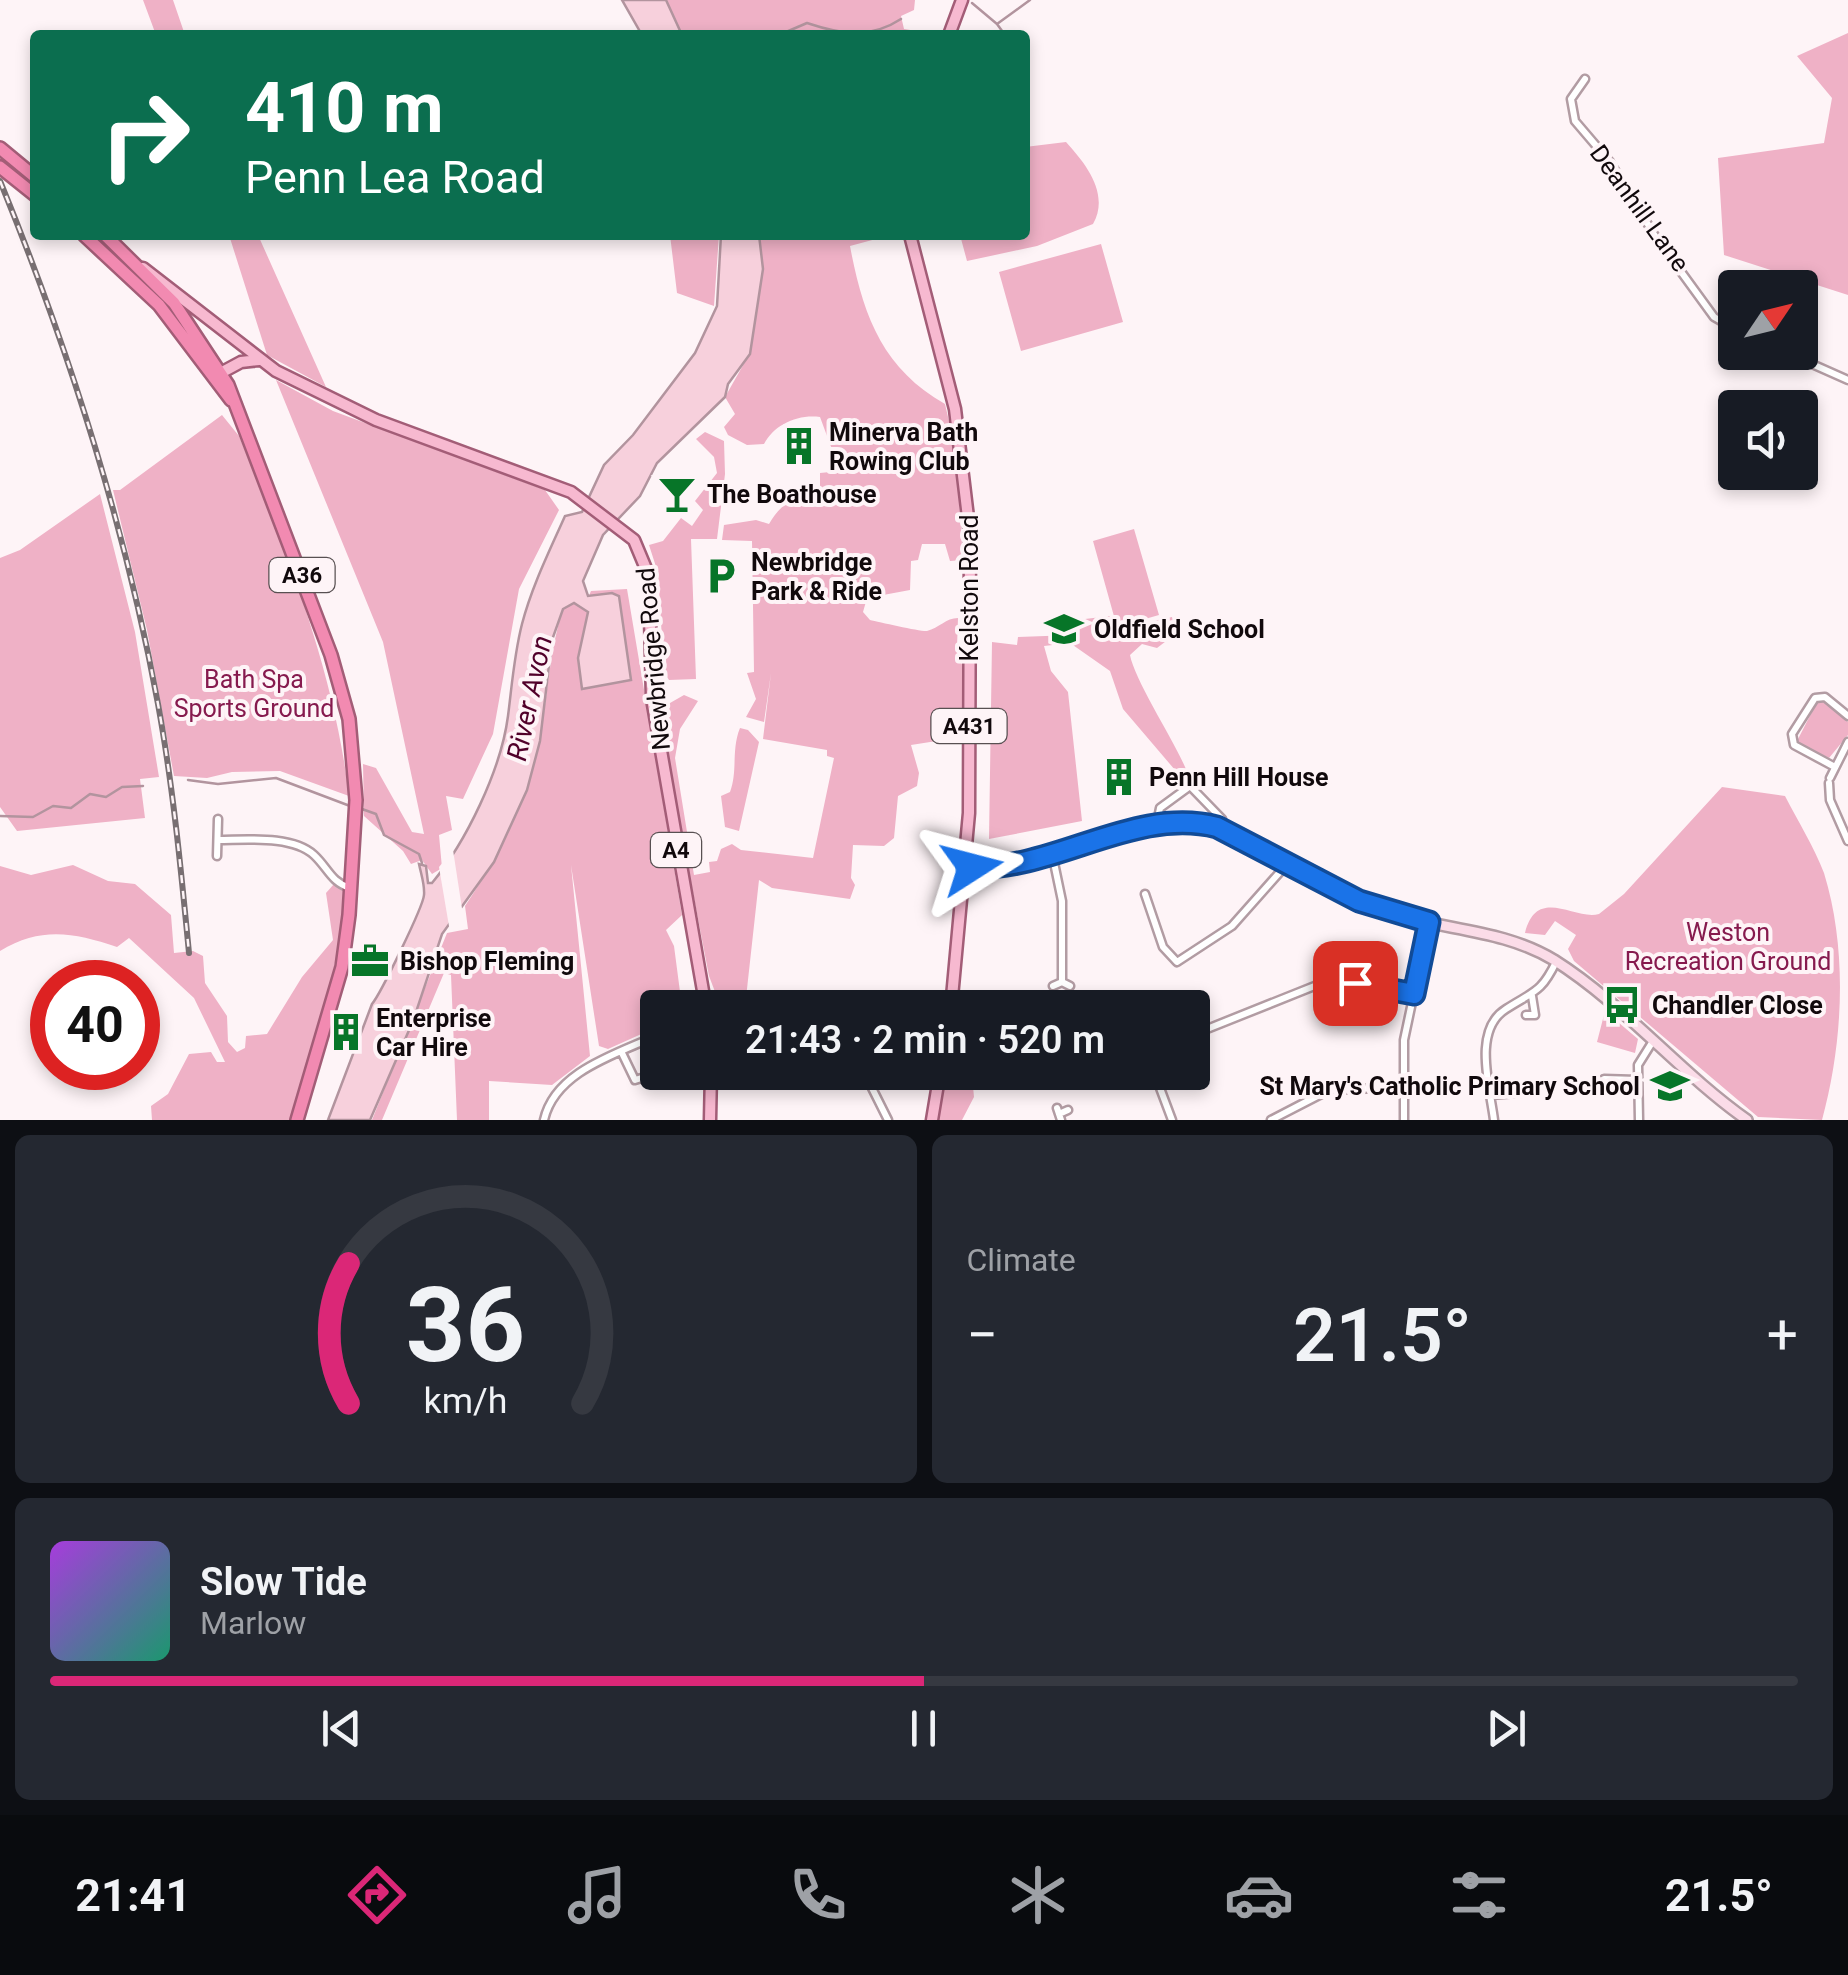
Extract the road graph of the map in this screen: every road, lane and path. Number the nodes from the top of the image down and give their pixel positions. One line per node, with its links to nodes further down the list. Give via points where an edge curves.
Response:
1 (962, 0): 2 (main road)
2 (951, 30)
3 (1585, 79): 12 (street, Deanhill Lane, via 1572,99 1575,121)
4 (0, 148): 6 (highway)
5 (0, 166): 7 (highway)
6 (30, 173)
7 (30, 191)
8 (90, 240): 17 (highway, via 148,293)
9 (111, 240): 11 (highway, A4)
10 (911, 240): 30 (main road, Kelston Road / A431, via 955,409 968,504)
11 (143, 268): 13 (main road, A4); 17 (highway, A4, via 197,333)
12 (1718, 318)
13 (237, 342): 14 (main road, A4); 15 (main road)
14 (260, 360): 15 (main road); 36 (main road, Newbridge Road / A4, via 322,396 438,446 571,492 615,521 639,548 649,576 652,700)
15 (241, 362): 17 (main road)
16 (1818, 367): 18 (street)
17 (217, 375): 31 (highway, A36, via 274,495 349,720 356,800)
18 (1848, 380)
19 (1848, 716): 21 (street, via 1825,697 1816,698 1792,734 1794,745)
20 (1848, 742): 21 (street)
21 (1833, 766): 26 (street, via 1830,800)
22 (218, 819): 25 (street)
23 (1157, 823): 24 (street, via 1193,821); 24 (street, via 1160,808 1190,786 1222,818); 27 (street)
24 (1224, 830): 29 (street)
25 (218, 840): 28 (street); 31 (street, via 295,845)
26 (1848, 841)
27 (1052, 853): 30 (street); 35 (street, via 1066,984)
28 (217, 856)
29 (1287, 864): 32 (street, via 1232,926 1177,962 1163,947); 33 (street, via 1359,901)
30 (967, 866): 37 (main road, Kelston Road / A431)
31 (351, 888): 57 (highway, A36, via 342,967)
32 (1145, 894)
33 (1429, 922): 34 (street, via 1496,934); 38 (street)
34 (1556, 962): 39 (street); 42 (street)
35 (1054, 986)
36 (703, 990)
37 (954, 990)
38 (1414, 994): 41 (street, via 1355,983 1317,985); 47 (street)
39 (1532, 996): 40 (street, via 1535,1015); 54 (street, via 1497,1016 1486,1035)
40 (1526, 1016)
41 (1210, 1028)
42 (1653, 1041): 45 (street, via 1640,1059); 67 (street)
43 (640, 1044): 44 (street)
44 (622, 1052): 46 (street); 58 (street, via 562,1086)
45 (1637, 1080): 52 (street, via 1604,1079); 66 (street)
46 (640, 1081)
47 (1403, 1087): 63 (street, via 1328,1090); 64 (street)
48 (711, 1090): 59 (main road)
49 (873, 1090): 60 (street)
50 (937, 1090): 61 (main road)
51 (1161, 1090): 62 (street)
52 (1598, 1090)
53 (1528, 1092): 54 (street)
54 (1492, 1095): 65 (street)
55 (1068, 1110): 56 (street)
56 (1059, 1114)
57 (297, 1120)
58 (544, 1120)
59 (710, 1120)
60 (888, 1120)
61 (932, 1120)
62 (1172, 1120)
63 (1270, 1120)
64 (1404, 1120)
65 (1494, 1120)
66 (1639, 1120)
67 (1747, 1120)

